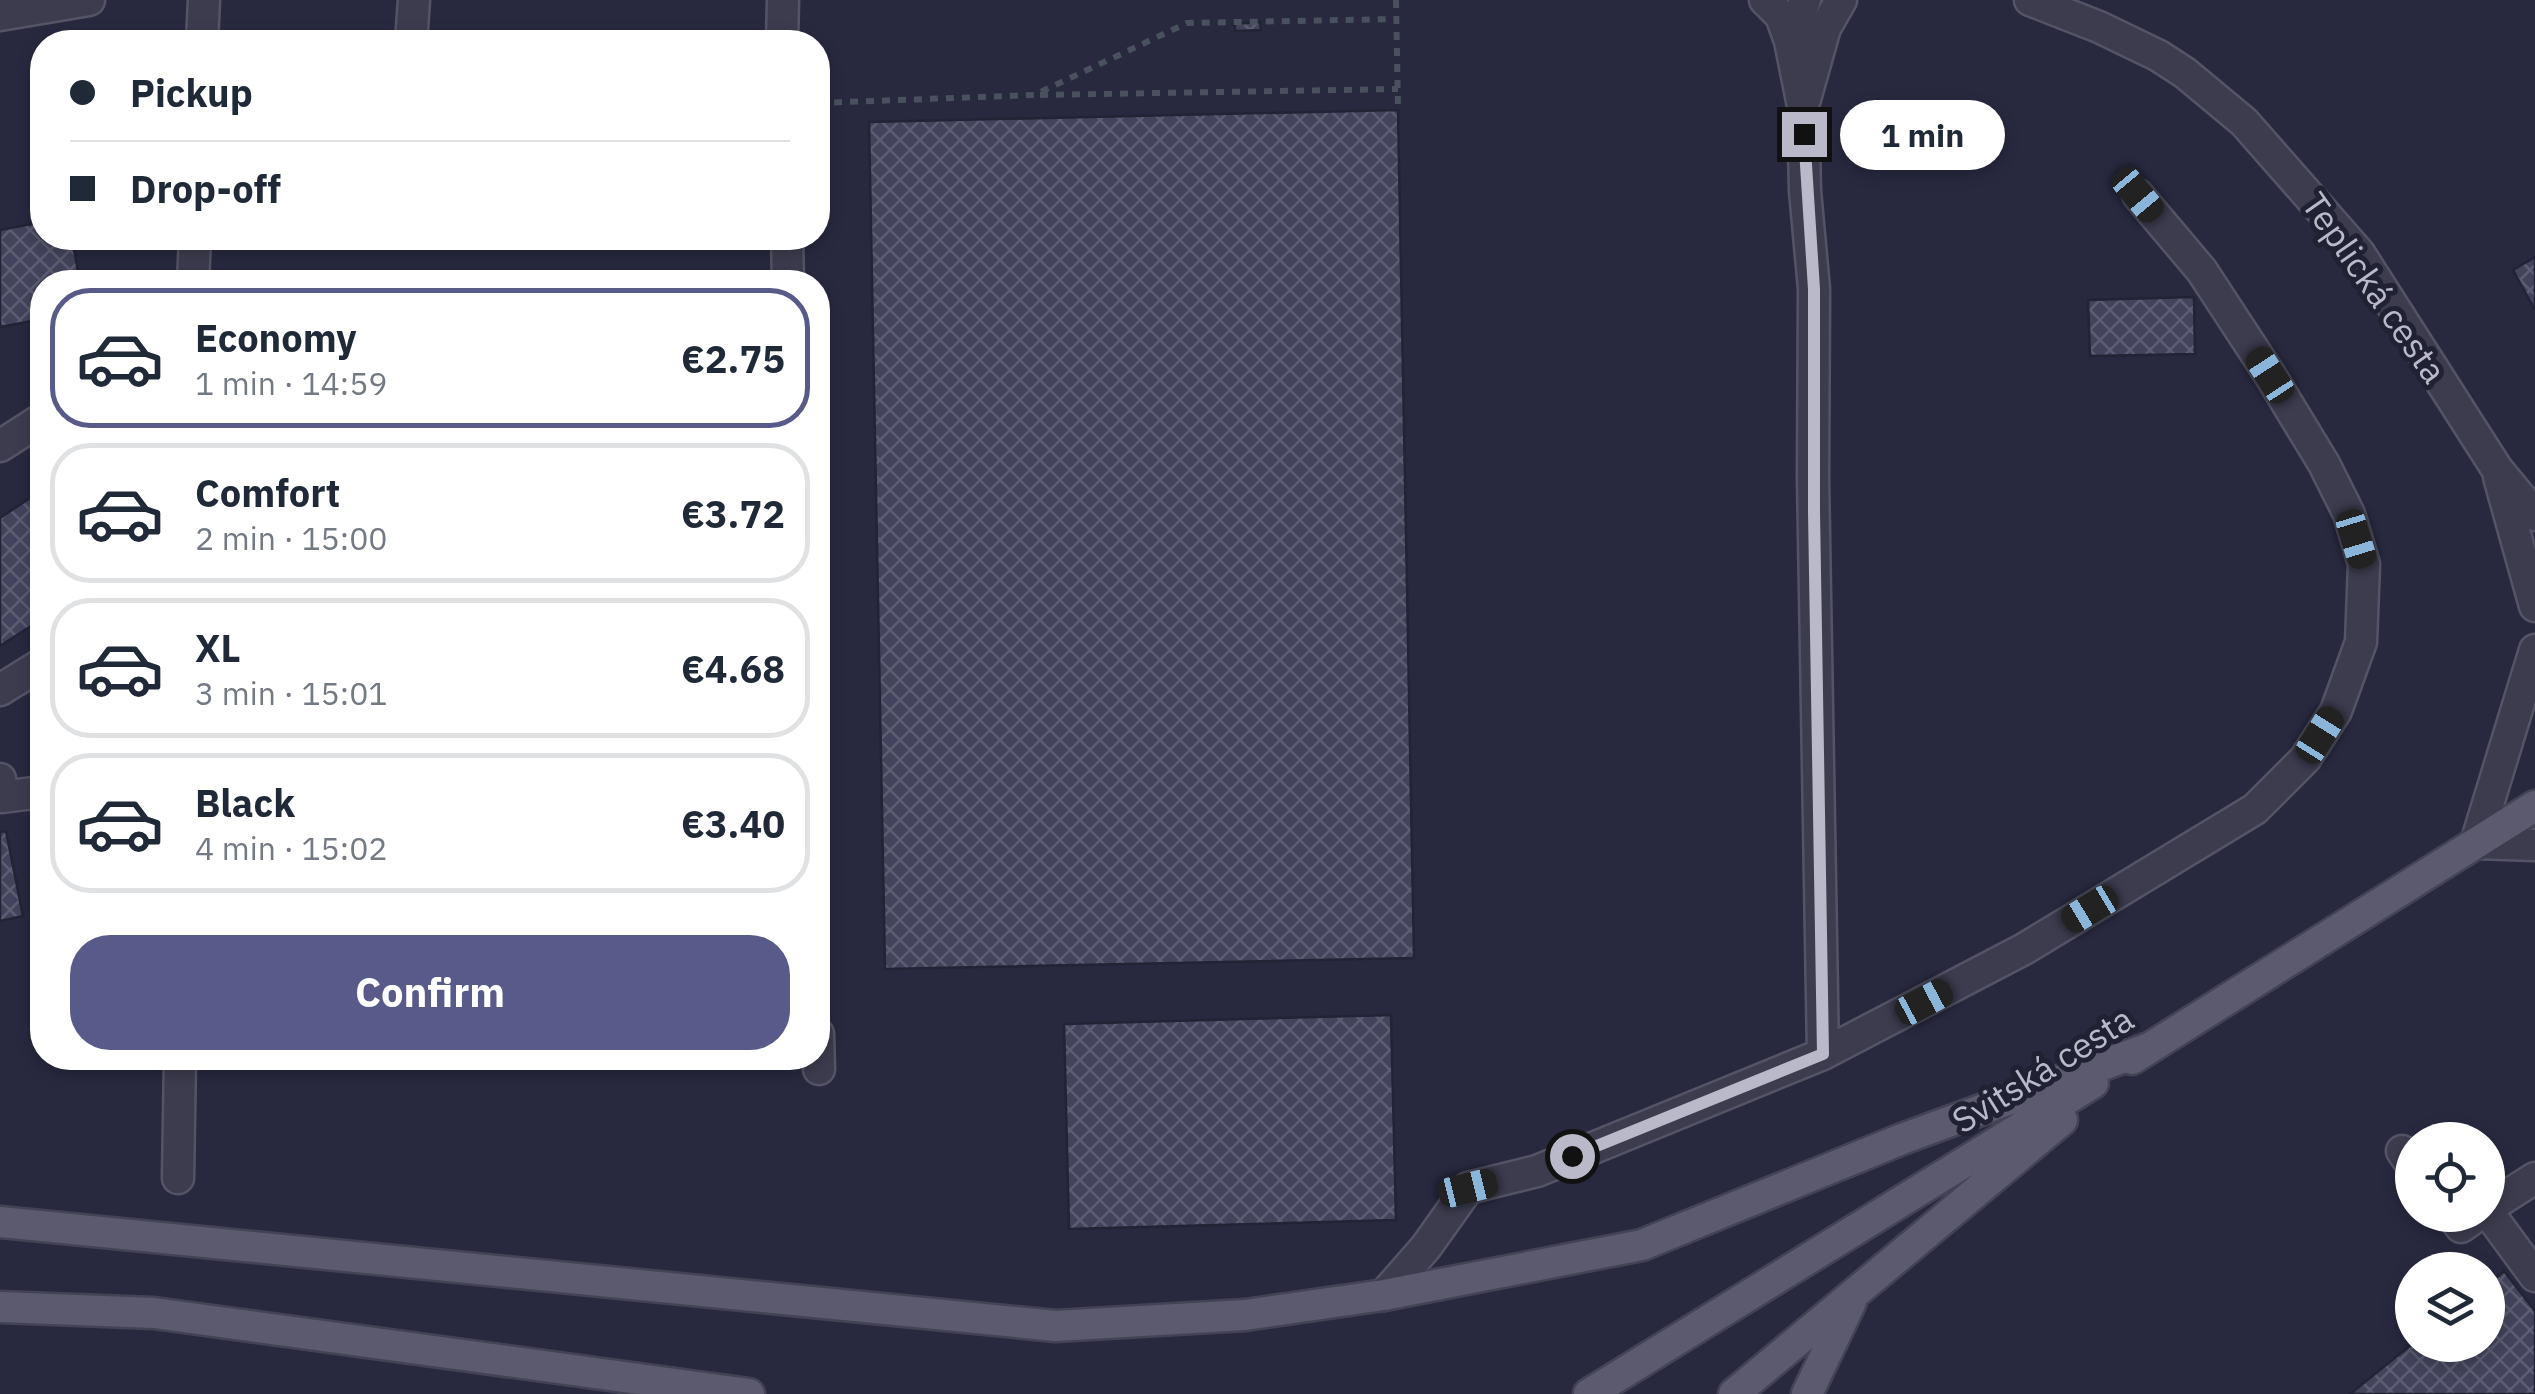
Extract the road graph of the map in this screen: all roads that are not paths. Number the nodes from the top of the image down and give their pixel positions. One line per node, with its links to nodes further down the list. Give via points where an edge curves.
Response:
1 (88, 0): 9 (street)
2 (204, 0): 10 (street)
3 (414, 0): 11 (street)
4 (783, 0): 12 (street)
5 (1765, 0): 13 (street)
6 (1805, 0): 13 (street)
7 (1841, 0): 14 (street, via 1825,28)
8 (2030, 0): 18 (street, Teplická cesta, via 2158,56 2244,122 2359,253)
9 (0, 14)
10 (203, 30)
11 (412, 30)
12 (782, 30)
13 (1790, 41): 14 (street)
14 (1803, 106): 30 (street, via 1814,289)
15 (2138, 195): 30 (street, via 2202,270 2349,514 2364,564 2355,660 2336,711 2305,759 2255,809 2024,948)
16 (30, 427): 17 (street)
17 (0, 446)
18 (2497, 469): 19 (street, Teplická cesta); 20 (street, Teplická cesta)
19 (2535, 515)
20 (2535, 606)
21 (2535, 650): 27 (street)
22 (30, 671): 23 (street)
23 (0, 690)
24 (0, 779): 25 (street, via 2,797)
25 (30, 794)
26 (2535, 806): 27 (main road, Svitská cesta)
27 (2476, 843): 28 (street); 29 (main road, Svitská cesta)
28 (2535, 845)
29 (2150, 1048): 38 (main road); 39 (main road, via 1642,1245); 42 (main road, Svitská cesta)
30 (1823, 1054): 39 (street, via 1537,1171 1468,1188)
31 (180, 1070): 32 (street)
32 (178, 1178)
33 (2535, 1178): 34 (street)
34 (2505, 1198)
35 (0, 1222): 39 (main road, via 1056,1326 1245,1316)
36 (2504, 1232): 37 (street)
37 (2535, 1276)
38 (1858, 1289): 43 (main road); 44 (main road)
39 (1384, 1295)
40 (0, 1307): 41 (main road, via 154,1313)
41 (749, 1394)
42 (1589, 1394)
43 (1734, 1394)
44 (1806, 1394)

